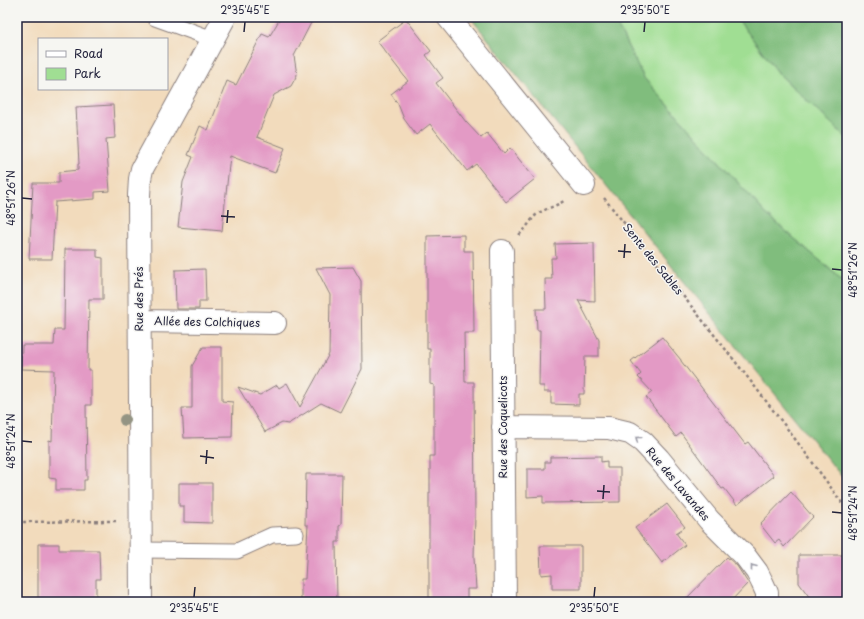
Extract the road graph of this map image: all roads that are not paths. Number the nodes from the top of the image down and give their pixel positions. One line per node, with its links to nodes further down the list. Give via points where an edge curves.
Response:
1 (225, 17): 4 (street, Rue des Prés)
2 (448, 17): 5 (street)
3 (155, 18): 4 (lane)
4 (213, 39): 7 (street, Rue des Prés, via 142,169 139,195)
5 (584, 185)
6 (502, 252): 9 (street, Rue des Coquelicots)
7 (140, 321): 8 (street, Allée des Colchiques); 11 (street, Rue des Prés)
8 (275, 323)
9 (503, 427): 13 (street, Rue des Coquelicots); 14 (street, Rue des Lavandes, one-way to 9, via 767,593 762,582 745,556 709,520 660,459 630,433 609,428)
10 (296, 534): 11 (lane, via 272,535 237,551)
11 (141, 550): 12 (street, Rue des Prés)
12 (141, 602)
13 (505, 602)
14 (767, 602)

